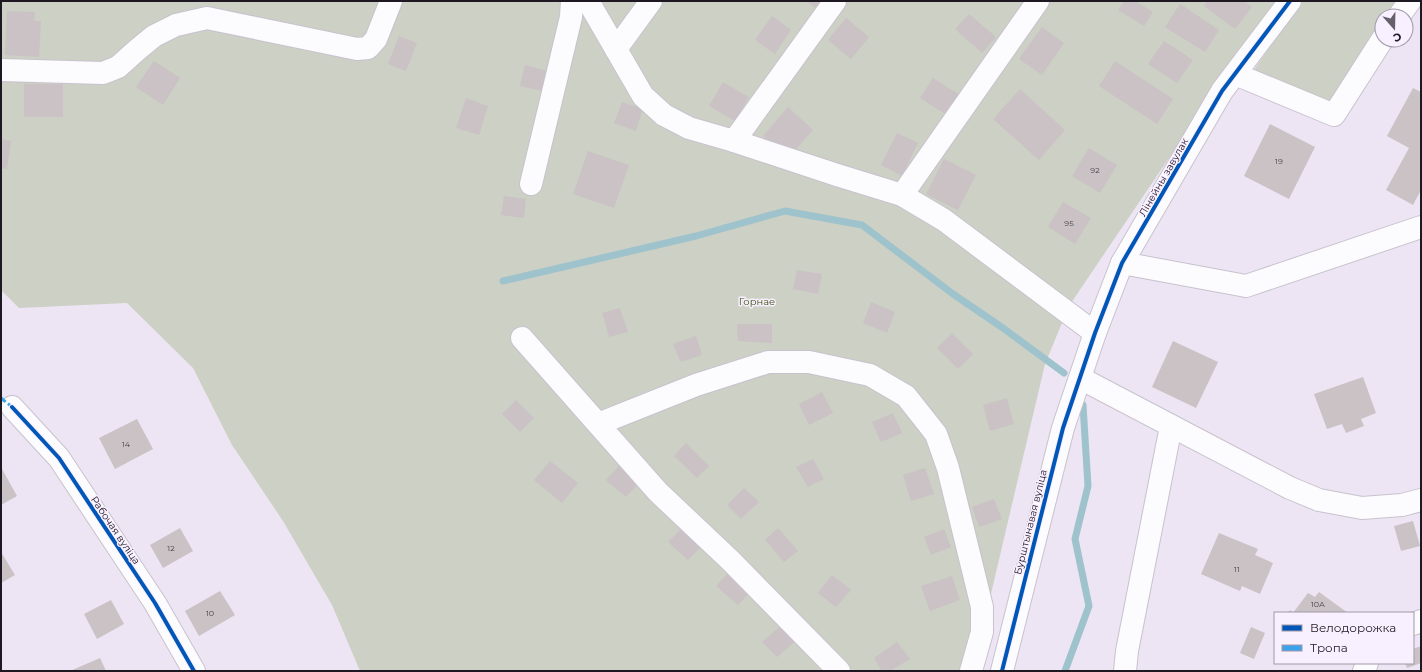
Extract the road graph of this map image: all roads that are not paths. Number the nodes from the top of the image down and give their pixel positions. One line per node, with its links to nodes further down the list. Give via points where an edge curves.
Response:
1 (391, 1): 10 (street, via 376,39 368,48 357,49 207,18 176,25 154,36 118,68 103,74)
2 (572, 1): 13 (street, via 571,18)
3 (588, 1): 9 (street)
4 (651, 1): 9 (street)
5 (835, 1): 12 (street)
6 (1038, 1): 14 (street)
7 (1290, 1): 11 (street, Лінейны завулак)
8 (1377, 48): 11 (street, via 1334,116)
9 (616, 49): 12 (street, via 643,96 664,115 688,128)
10 (1, 70)
11 (1235, 74): 16 (street, Лінейны завулак, via 1222,91)
12 (734, 141): 14 (street)
13 (531, 184)
14 (902, 195): 17 (street, via 944,220)
15 (1421, 227): 16 (street, via 1246,286)
16 (1122, 263): 17 (street, Лінейны завулак)
17 (1095, 333): 19 (street, Лінейны завулак)
18 (522, 338): 21 (street)
19 (1080, 378): 22 (street); 27 (street, Бурштынавая вуліца, via 1063,428)
20 (12, 407): 24 (street, Рабочая вуліца, via 59,458 155,603)
21 (598, 424): 25 (street, via 658,492 730,560); 26 (street, via 696,385 768,362 809,362 870,376 906,396 936,434 946,461 982,607 982,632)
22 (1171, 426): 23 (street, via 1290,488 1319,500 1362,508 1402,505); 28 (street)
23 (1421, 500)
24 (194, 671)
25 (839, 671)
26 (971, 671)
27 (1002, 671)
28 (1125, 671)

